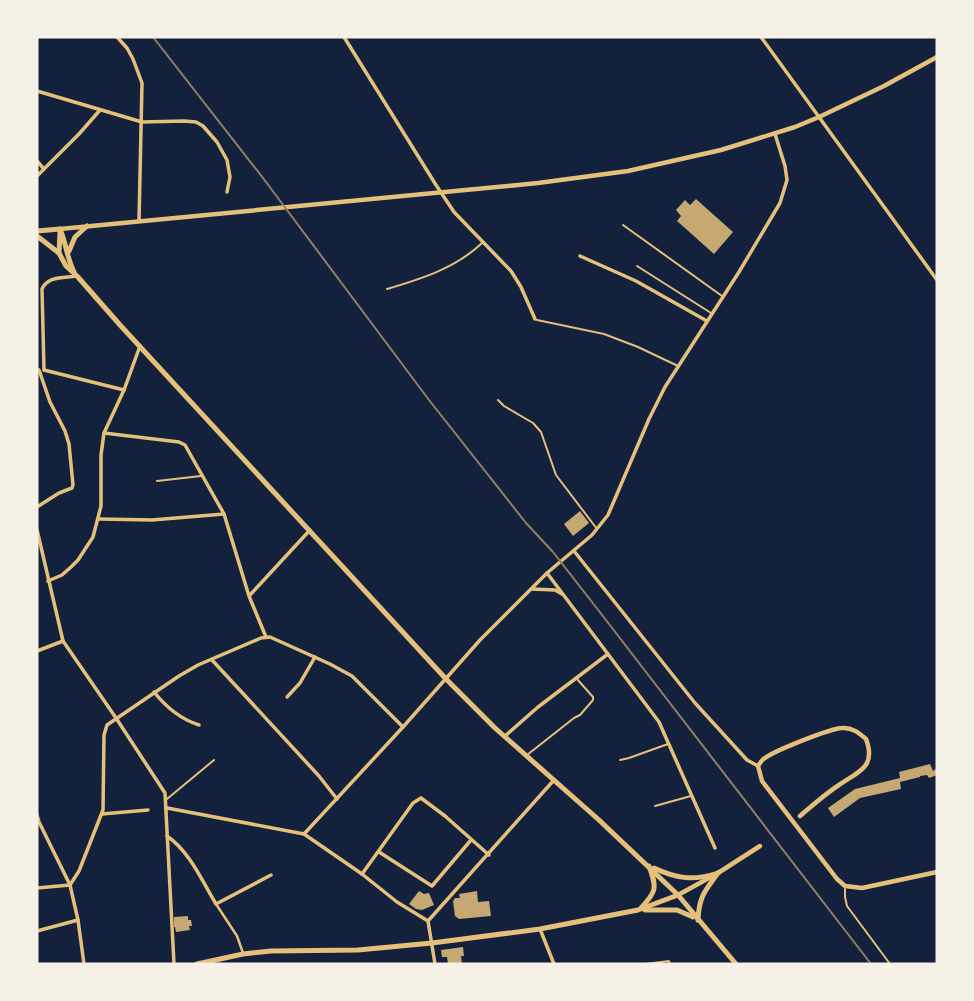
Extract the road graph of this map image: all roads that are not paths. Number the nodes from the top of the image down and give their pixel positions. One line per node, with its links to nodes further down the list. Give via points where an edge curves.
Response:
1 (117, 37): 8 (street, via 141,79)
2 (344, 37): 14 (street)
3 (761, 37): 7 (street)
4 (937, 57): 7 (street)
5 (37, 91): 6 (street)
6 (100, 110): 8 (street); 11 (street)
7 (820, 117): 9 (street); 26 (street)
8 (142, 122): 13 (street, via 184,121 203,126 227,160); 15 (street)
9 (775, 134): 14 (street, via 628,172); 28 (street, via 788,180 780,203)
10 (37, 161): 11 (street)
11 (44, 169): 12 (street)
12 (37, 176)
13 (227, 192)
14 (441, 192): 15 (street); 20 (street)
15 (139, 221): 17 (street)
16 (623, 225): 28 (lane)
17 (87, 226): 18 (street); 22 (main road, via 75,237)
18 (60, 229): 19 (main road); 21 (main road); 22 (main road)
19 (37, 233): 21 (main road)
20 (483, 243): 27 (lane, via 428,277); 30 (street, via 511,271)
21 (58, 253): 25 (main road)
22 (68, 254): 25 (main road)
23 (580, 256): 31 (street)
24 (637, 266): 29 (lane)
25 (76, 275): 32 (main road); 34 (street, via 50,279 42,289)
26 (937, 280)
27 (387, 289)
28 (723, 297): 29 (street)
29 (712, 313): 31 (street)
30 (535, 319): 33 (lane, via 604,334)
31 (707, 321): 33 (street)
32 (140, 346): 35 (street); 45 (main road)
33 (679, 366): 43 (street)
34 (40, 370): 35 (street); 40 (street, via 69,444 73,485)
35 (124, 390): 37 (street)
36 (498, 400): 43 (lane, via 541,432 556,475)
37 (104, 433): 38 (street, via 183,443); 42 (street)
38 (203, 475): 39 (lane); 41 (street)
39 (157, 481)
40 (37, 507)
41 (224, 513): 42 (street, via 152,520); 52 (street)
42 (99, 519): 49 (street, via 78,560 62,575)
43 (598, 529): 47 (street)
44 (37, 530): 46 (street)
45 (310, 530): 52 (street); 60 (main road)
46 (38, 537): 49 (street)
47 (574, 551): 48 (street); 71 (street, via 695,703 747,760)
48 (547, 573): 50 (street); 51 (street)
49 (48, 580): 54 (street)
50 (530, 589): 51 (street); 60 (street)
51 (564, 595): 56 (street)
52 (249, 596): 53 (street)
53 (266, 637): 57 (street); 58 (street)
54 (63, 641): 55 (street); 63 (street)
55 (37, 651)
56 (608, 654): 59 (street); 67 (street, via 652,711)
57 (315, 657): 62 (street); 65 (street, via 352,676)
58 (212, 659): 61 (street); 75 (street)
59 (577, 678): 66 (street); 68 (lane, via 593,700)
60 (446, 679): 65 (street); 66 (main road)
61 (154, 692): 63 (street); 64 (street, via 173,712)
62 (286, 696)
63 (116, 718): 74 (street); 79 (street, via 104,735)
64 (199, 726)
65 (403, 727): 75 (street)
66 (505, 736): 68 (main road)
67 (669, 744): 70 (lane); 73 (street)
68 (527, 755): 72 (main road)
69 (214, 760): 74 (lane)
70 (620, 760)
71 (758, 766): 81 (street, via 783,748 842,728 866,739 869,752 863,769); 96 (street, via 762,781)
72 (554, 780): 89 (street); 90 (main road)
73 (692, 795): 76 (lane); 87 (street)
74 (166, 799): 77 (street)
75 (337, 799): 83 (street)
76 (655, 806)
77 (167, 808): 83 (street); 84 (street)
78 (148, 810): 79 (street)
79 (102, 814): 95 (street)
80 (37, 815): 82 (street)
81 (800, 816)
82 (38, 822): 95 (street)
83 (304, 834): 94 (street)
84 (167, 836): 99 (street, via 188,857); 110 (street)
85 (471, 839): 88 (street, via 432,886); 88 (street, via 421,798); 89 (street)
86 (760, 846): 92 (street)
87 (715, 848)
88 (379, 852): 94 (street)
89 (489, 855): 103 (street)
90 (649, 866): 92 (main road, via 670,876 702,878); 98 (main road); 100 (main road, via 654,891)
91 (937, 872): 96 (street, via 862,888)
92 (718, 873): 98 (street); 102 (main road, via 701,897)
93 (271, 874): 99 (street)
94 (362, 874): 103 (street)
95 (71, 885): 97 (street); 101 (street)
96 (845, 886): 116 (lane, via 847,906)
97 (37, 888)
98 (678, 895): 100 (main road); 102 (main road)
99 (216, 904): 107 (street)
100 (638, 910): 102 (main road, via 677,910); 104 (main road)
101 (78, 920): 105 (street); 109 (street)
102 (698, 920): 115 (main road)
103 (428, 921): 106 (street)
104 (540, 929): 106 (main road); 113 (street)
105 (37, 931)
106 (432, 943): 107 (main road); 112 (street)
107 (243, 954): 111 (main road)
108 (669, 963): 114 (lane)
109 (84, 964)
110 (174, 964)
111 (197, 964)
112 (435, 964)
113 (554, 964)
114 (645, 964)
115 (736, 964)
116 (890, 964)

